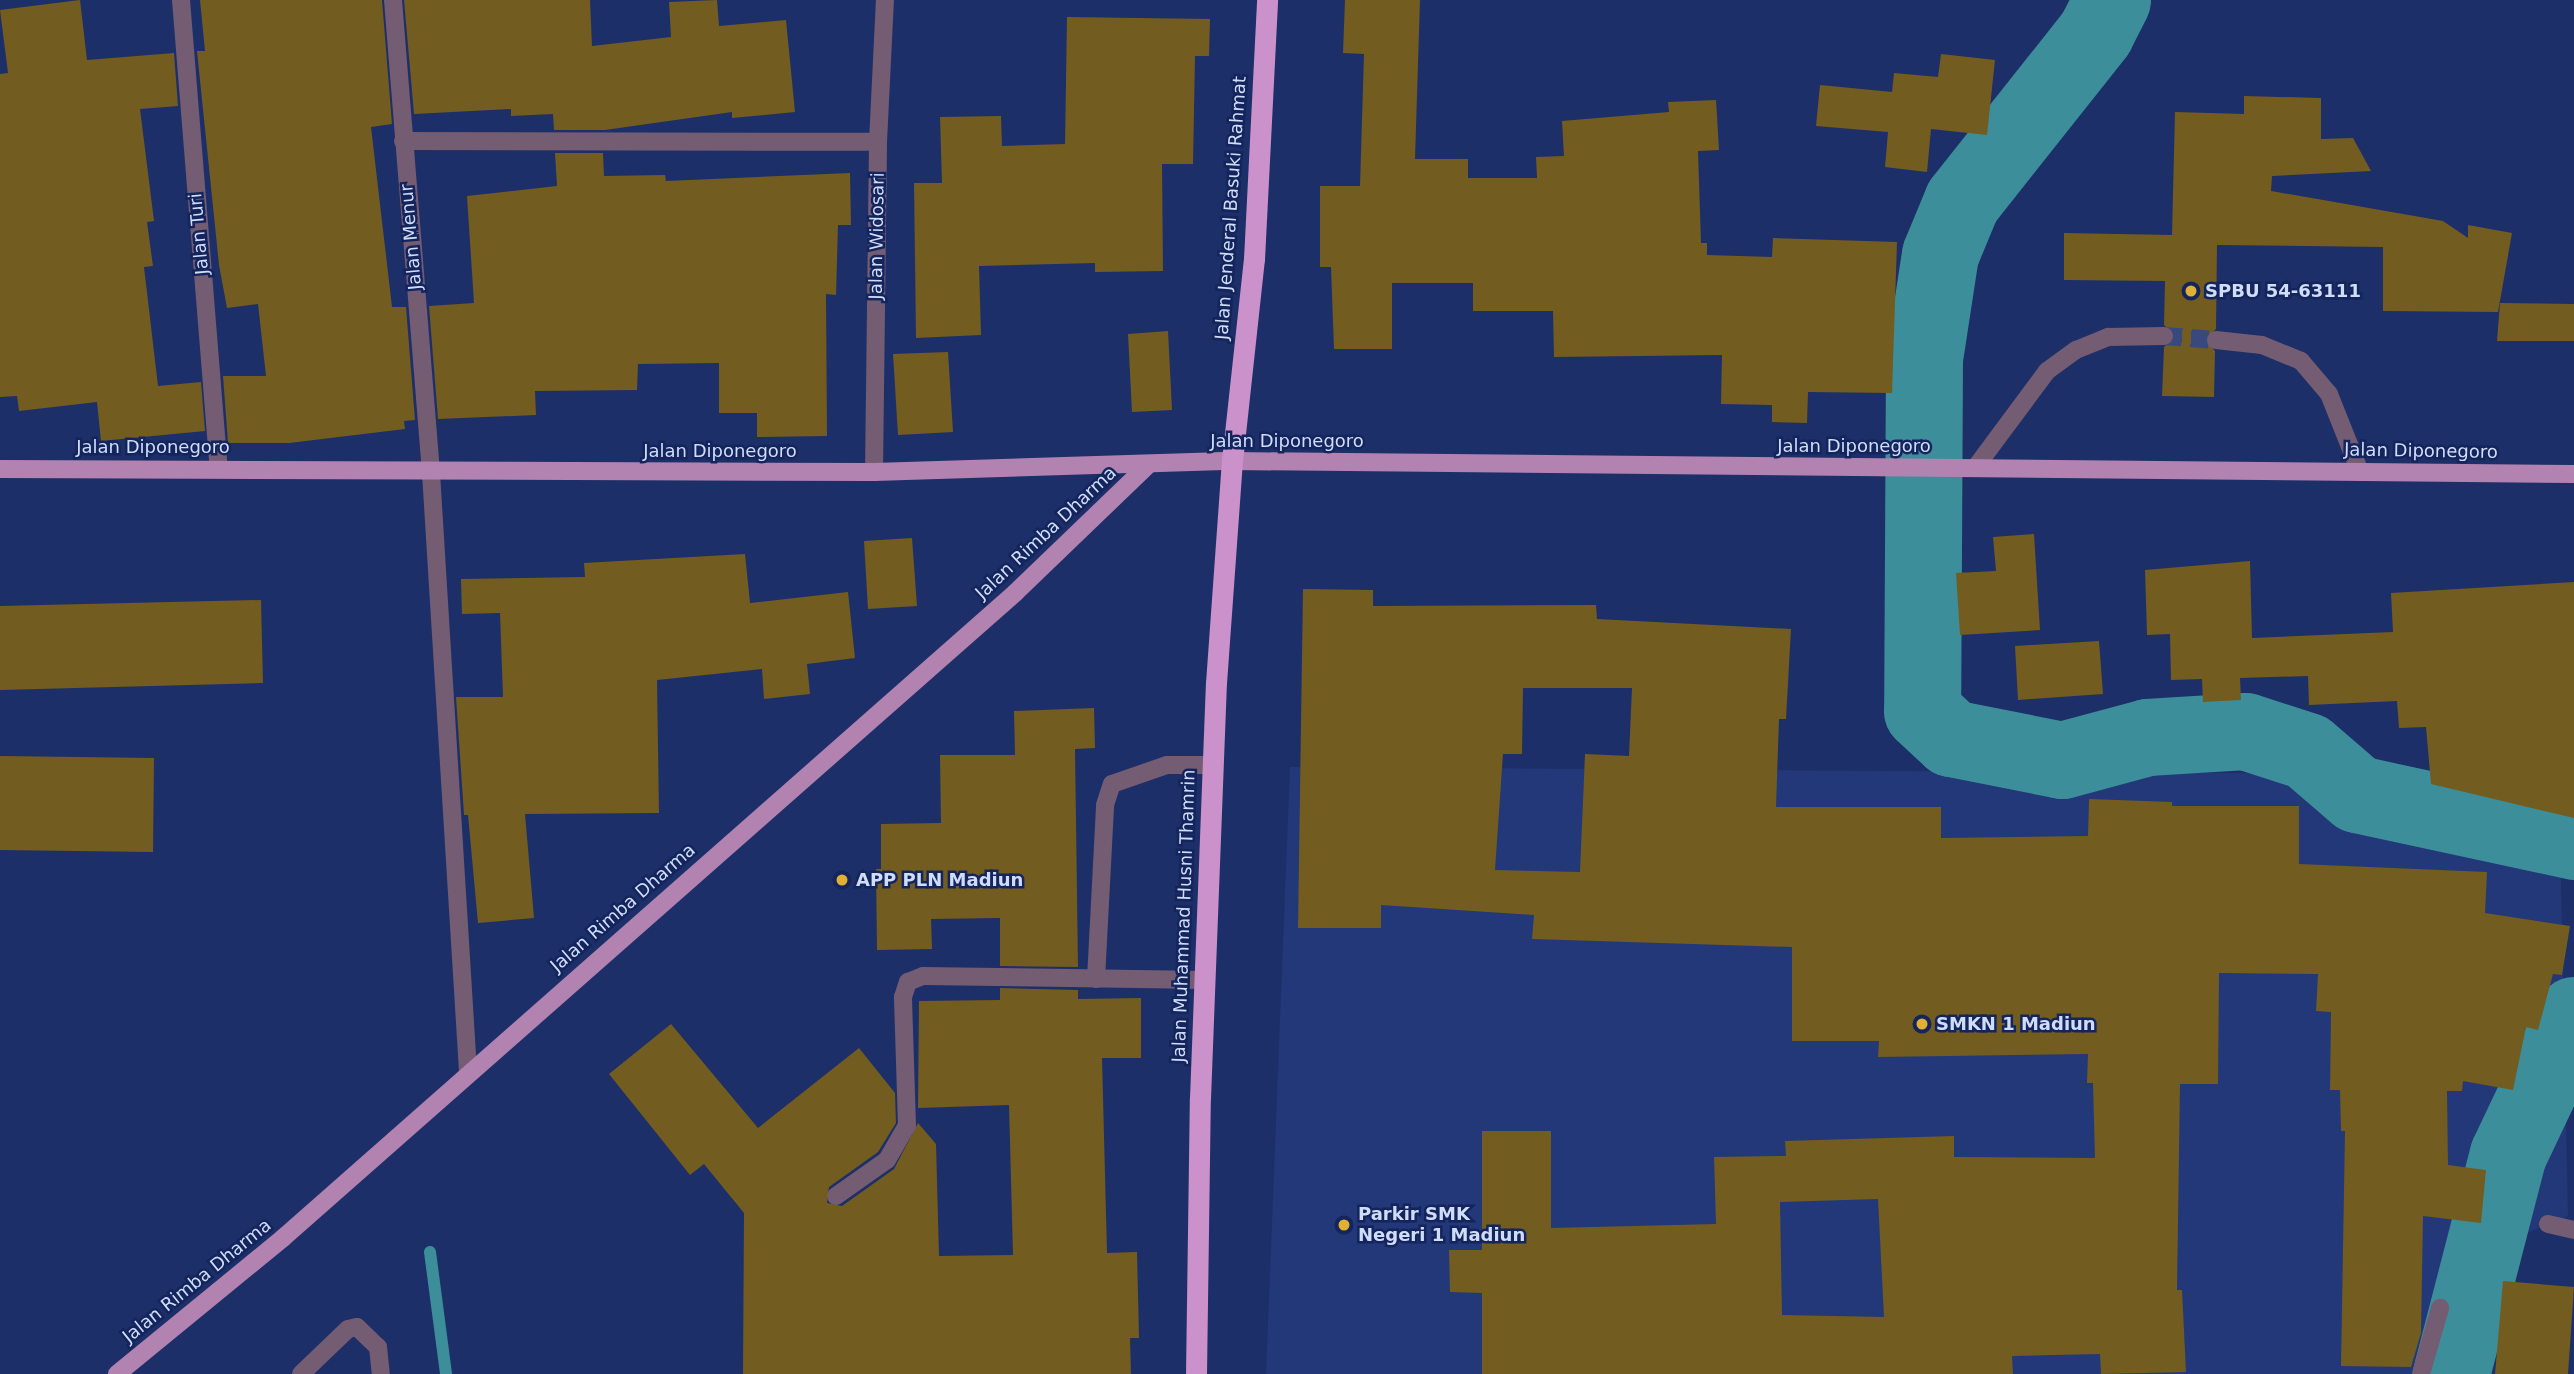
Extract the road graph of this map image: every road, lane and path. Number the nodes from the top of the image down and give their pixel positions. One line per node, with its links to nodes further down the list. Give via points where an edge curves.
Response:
1 (181, 0): 11 (street, Jalan Turi)
2 (393, 0): 5 (street, Jalan Menur)
3 (885, 0): 6 (street, Jalan Widosari)
4 (1267, 0): 9 (highway, Jalan Jenderal Basuki Rahmat, via 1254,259)
5 (403, 141): 6 (street); 16 (street, Jalan Menur)
6 (878, 142): 14 (street, Jalan Widosari)
7 (2164, 336): 12 (street, via 2108,337 2076,349 2047,371)
8 (2216, 340): 15 (street, via 2262,345 2301,360 2329,394)
9 (1232, 461): 10 (main road, Jalan Diponegoro); 12 (main road, Jalan Diponegoro); 18 (highway, Jalan Muhammad Husni Thamrin)
10 (1148, 465): 14 (main road, Jalan Diponegoro); 21 (main road, Jalan Rimba Dharma, via 1015,593)
11 (219, 468): 13 (main road, Jalan Diponegoro); 16 (main road, Jalan Diponegoro)
12 (1974, 468): 15 (main road, Jalan Diponegoro)
13 (0, 470)
14 (874, 471): 16 (main road, Jalan Diponegoro)
15 (2360, 472): 17 (main road, Jalan Diponegoro)
16 (431, 473): 21 (street, Jalan Menur)
17 (2574, 474)
18 (1213, 765): 19 (street, via 1167,765 1112,784 1105,805); 20 (highway, Jalan Muhammad Husni Thamrin)
19 (1096, 979): 20 (street); 22 (street, via 923,976 908,982 904,996 908,1126 887,1160)
20 (1205, 981): 29 (highway, Jalan Muhammad Husni Thamrin)
21 (468, 1071): 26 (main road, Jalan Rimba Dharma, via 283,1238)
22 (836, 1196)
23 (2548, 1224): 24 (street)
24 (2574, 1230)
25 (2440, 1308): 30 (street)
26 (117, 1374)
27 (301, 1374): 28 (street, via 348,1329 357,1326 378,1347)
28 (381, 1374)
29 (1196, 1374)
30 (2421, 1374)

